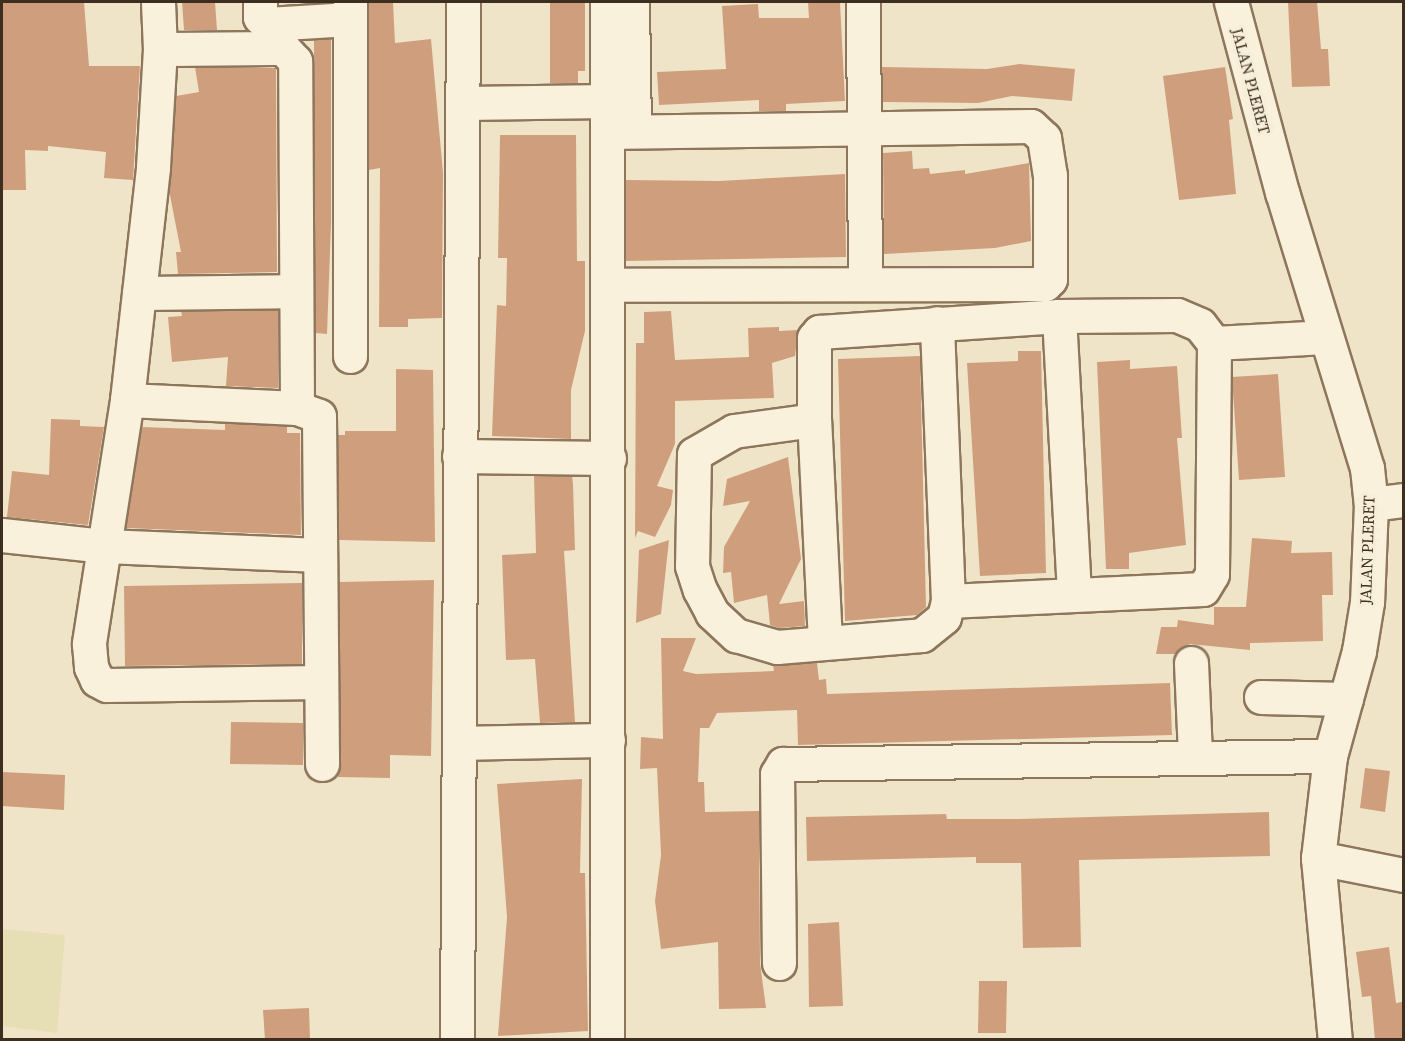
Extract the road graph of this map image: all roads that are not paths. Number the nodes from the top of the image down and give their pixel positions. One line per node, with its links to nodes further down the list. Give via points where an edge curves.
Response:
1 (158, 2): 9 (street)
2 (260, 2): 8 (street, via 260,17 267,24)
3 (463, 2): 10 (street)
4 (607, 2): 11 (street)
5 (632, 2): 11 (street)
6 (863, 2): 12 (street)
7 (1231, 2): 19 (street, JALAN PLERET)
8 (350, 10): 21 (street)
9 (160, 49): 15 (street, via 283,48 291,52 295,61); 16 (street)
10 (463, 103): 11 (street); 25 (street)
11 (616, 121): 12 (street); 14 (street)
12 (862, 129): 13 (street); 13 (street, via 1031,126 1044,138 1050,175 1050,279 1045,284)
13 (865, 283): 14 (street)
14 (608, 285): 26 (street)
15 (293, 291): 16 (street); 23 (street)
16 (139, 293): 22 (street)
17 (1059, 316): 18 (street); 20 (street, via 1177,315 1200,325); 32 (street)
18 (937, 323): 24 (street, via 819,332 814,338); 33 (street)
19 (1325, 337): 20 (street); 28 (street, JALAN PLERET, via 1367,468)
20 (1214, 343): 32 (street, via 1209,582 1203,589)
21 (350, 356)
22 (127, 400): 23 (street); 30 (street)
23 (297, 408): 31 (street, via 319,416 322,429)
24 (814, 420): 34 (street); 34 (street, via 743,428 694,454 692,566 712,613 736,635 777,646)
25 (459, 456): 26 (street); 40 (street)
26 (609, 458): 39 (street)
27 (1404, 500): 28 (street)
28 (1371, 504): 38 (street, JALAN PLERET, via 1367,602)
29 (2, 535): 30 (street)
30 (105, 546): 31 (street); 36 (street, via 89,644 97,680 130,685)
31 (320, 555): 36 (street)
32 (1074, 594): 33 (street)
33 (948, 601): 34 (street, via 944,617 922,635)
34 (825, 642)
35 (1191, 663): 41 (street)
36 (321, 682): 43 (street)
37 (1261, 697): 38 (street)
38 (1346, 699): 42 (street, JALAN PLERET)
39 (608, 740): 40 (street); 48 (street)
40 (462, 743): 47 (street)
41 (1195, 754): 42 (street); 46 (street, via 783,764 777,774)
42 (1330, 756): 44 (street, JALAN PLERET)
43 (321, 764)
44 (1318, 858): 45 (street); 49 (street, JALAN PLERET)
45 (1404, 875)
46 (779, 963)
47 (457, 1040)
48 (608, 1040)
49 (1335, 1040)

